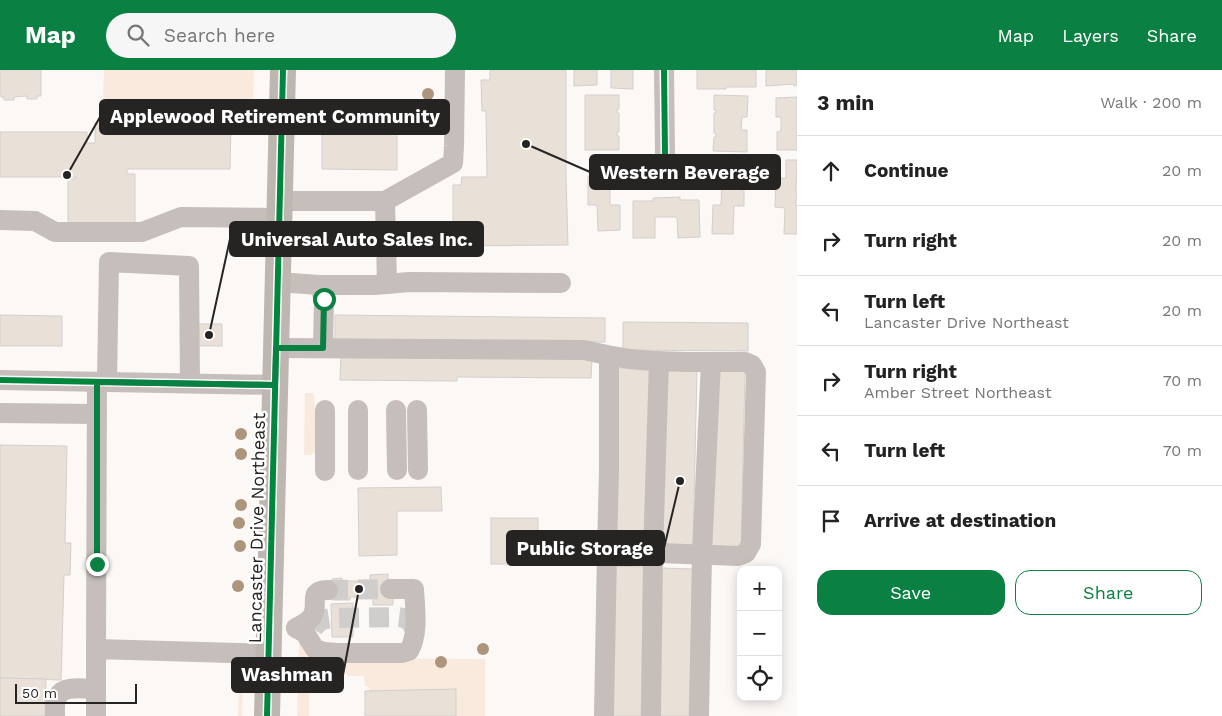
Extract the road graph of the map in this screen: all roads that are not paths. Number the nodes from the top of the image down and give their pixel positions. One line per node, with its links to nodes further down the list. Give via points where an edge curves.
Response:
1 (283, 70): 6 (main road, Lancaster Drive Northeast)
2 (455, 70): 5 (street, via 453,163)
3 (664, 70): 4 (street)
4 (665, 153)
5 (385, 201): 6 (street); 11 (street)
6 (280, 210): 7 (street, via 182,217 142,232 55,232 35,222); 8 (main road, Lancaster Drive Northeast)
7 (0, 220)
8 (278, 282): 10 (street); 12 (main road, Lancaster Drive Northeast)
9 (561, 283): 11 (street)
10 (319, 284): 11 (street); 13 (street, via 324,299)
11 (387, 284)
12 (276, 348): 13 (street); 20 (main road, Lancaster Drive Northeast)
13 (323, 348): 14 (street, via 584,350)
14 (609, 356): 15 (street); 25 (street)
15 (659, 361): 16 (street); 26 (street)
16 (710, 362): 27 (street); 27 (street, via 745,362 752,364 756,372 751,544 746,553 738,556)
17 (0, 380): 18 (street)
18 (102, 382): 19 (street); 19 (street, via 109,262 189,266); 24 (street)
19 (190, 383): 20 (street)
20 (275, 385): 31 (main road, Lancaster Drive Northeast)
21 (341, 410): 21 (street, via 341,470)
22 (400, 410): 22 (street, via 401,470)
23 (0, 413): 24 (street)
24 (97, 414): 32 (street)
25 (607, 551): 26 (street); 37 (street)
26 (653, 553): 27 (street); 38 (street)
27 (702, 554): 39 (street)
28 (390, 589): 30 (street, via 414,589 414,642 408,651 406,641 328,642 313,629)
29 (328, 590): 30 (street, via 318,592 314,613 309,621)
30 (296, 628): 31 (street)
31 (269, 641): 32 (street); 36 (main road, Lancaster Drive Northeast)
32 (96, 648): 33 (street)
33 (96, 690): 34 (street, via 62,691 57,697); 35 (street)
34 (55, 716)
35 (96, 716)
36 (267, 716)
37 (604, 716)
38 (651, 716)
39 (699, 716)

